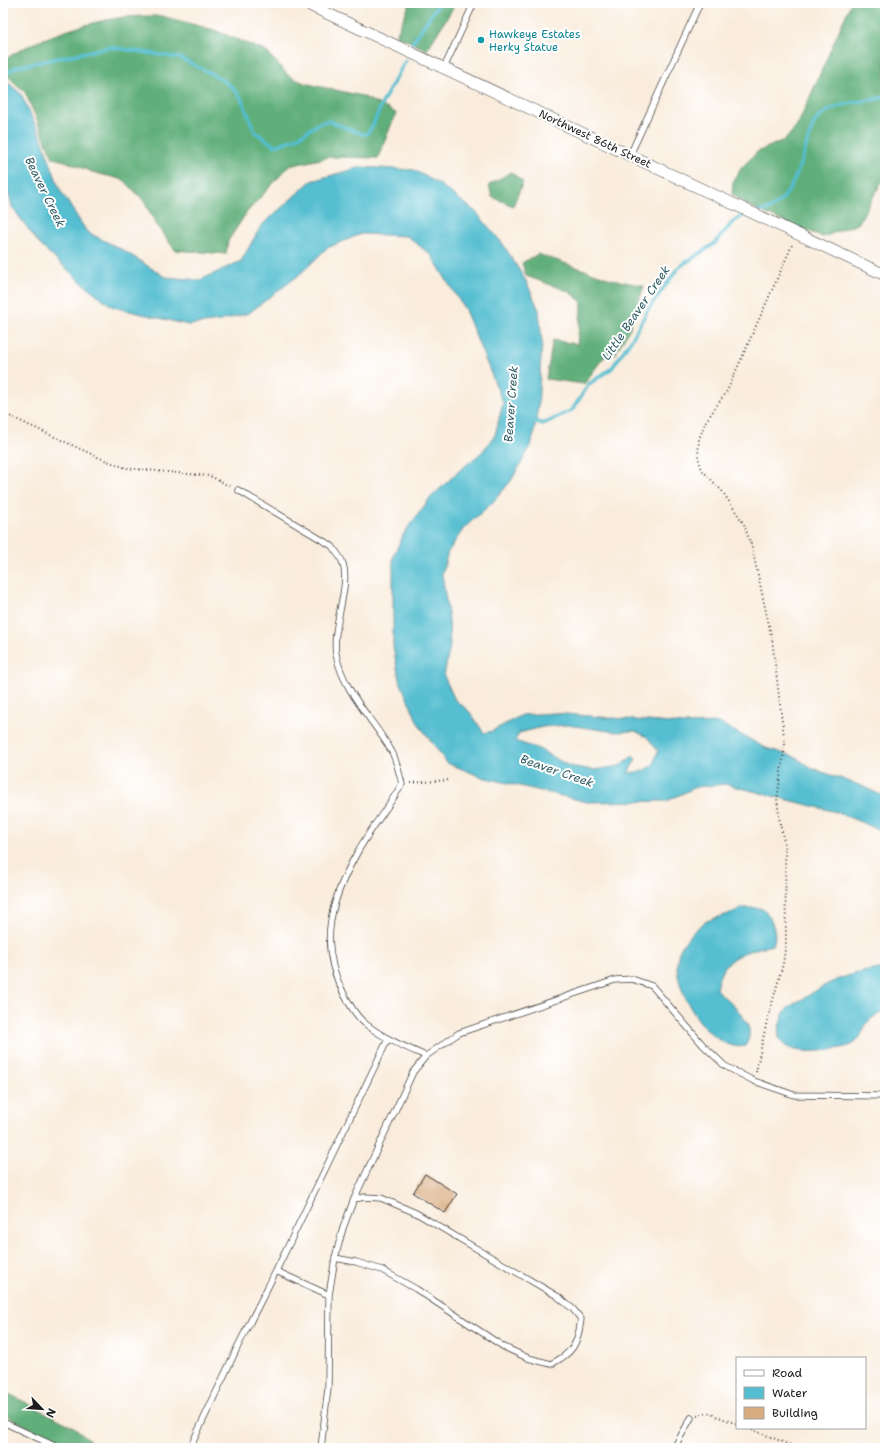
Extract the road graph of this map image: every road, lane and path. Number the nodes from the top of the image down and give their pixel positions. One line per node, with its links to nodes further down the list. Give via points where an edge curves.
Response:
1 (305, 3): 4 (street, Northwest 86th Street)
2 (474, 3): 4 (lane)
3 (700, 3): 5 (lane)
4 (444, 68): 5 (street, Northwest 86th Street)
5 (630, 154): 6 (street, Northwest 86th Street)
6 (798, 233): 7 (street, Northwest 86th Street); 14 (path, via 727,391 706,421 699,440 698,457 702,470 722,491 744,524 752,548 772,639 785,744 777,799 785,845 786,942 783,964)
7 (885, 275)
8 (3, 413): 9 (path, via 126,468 210,476)
9 (238, 490): 11 (lane, via 332,546 342,560 345,572 336,630 336,654 355,699 392,753)
10 (449, 780): 11 (path)
11 (402, 784): 12 (lane, via 369,833 346,874 338,893 328,932 332,967 338,984 351,1007 365,1024)
12 (388, 1039): 13 (lane); 18 (lane)
13 (426, 1056): 14 (lane, via 459,1033 615,980 632,979 652,986 703,1045 725,1066); 16 (lane, via 413,1072)
14 (754, 1081): 15 (lane, via 794,1095)
15 (885, 1096)
16 (354, 1199): 17 (lane); 17 (lane, via 382,1198 416,1213 557,1296 573,1309 581,1320 580,1330 574,1347 565,1357 551,1364 528,1358 504,1347 416,1289 382,1270)
17 (335, 1258): 19 (lane)
18 (276, 1271): 19 (lane); 25 (lane)
19 (329, 1295): 26 (lane, via 328,1388)
20 (690, 1418): 22 (path, via 708,1413); 27 (lane)
21 (3, 1422): 24 (lane)
22 (736, 1424)
23 (750, 1429): 28 (path)
24 (59, 1448)
25 (190, 1448)
26 (321, 1448)
27 (674, 1448)
28 (798, 1448)

